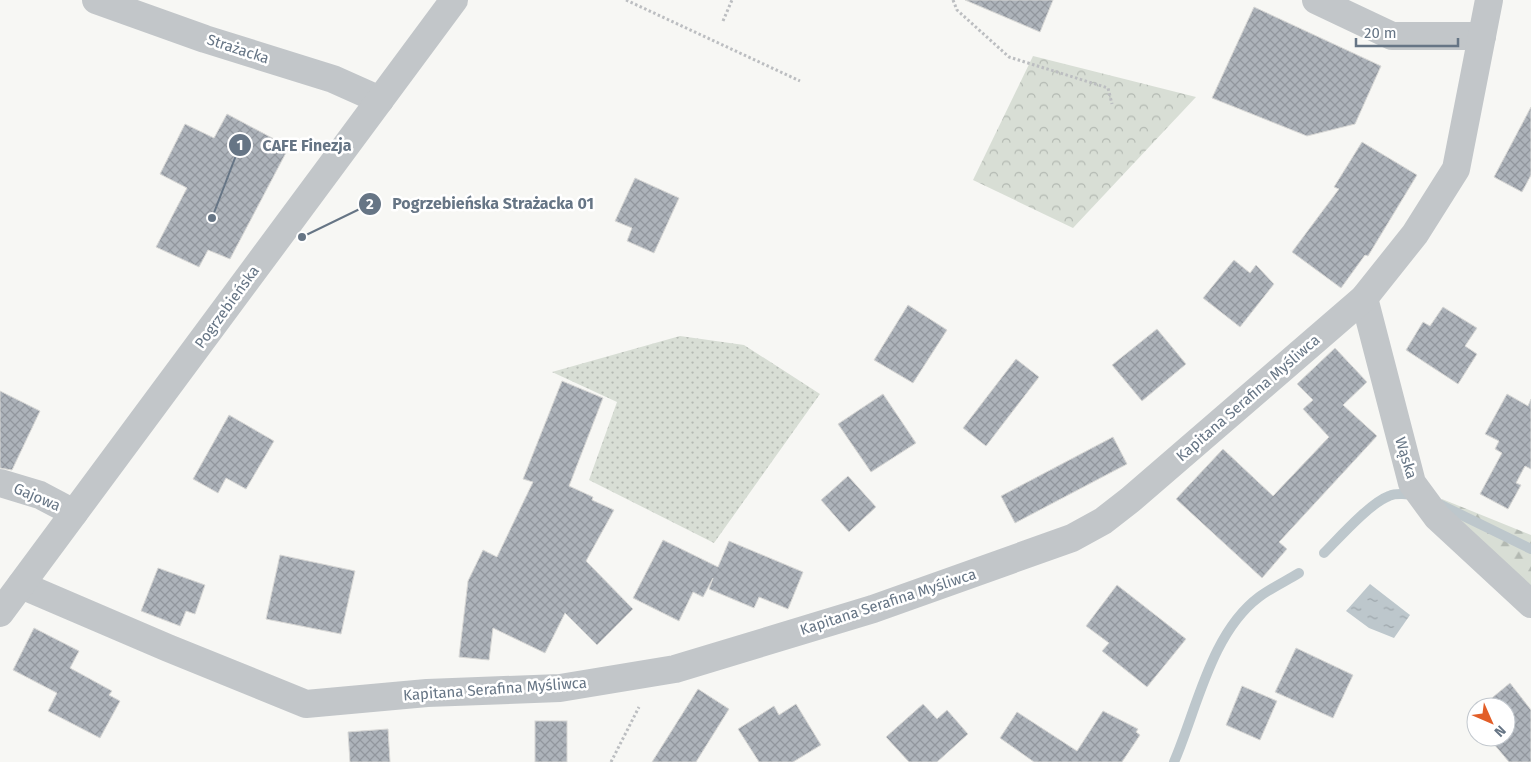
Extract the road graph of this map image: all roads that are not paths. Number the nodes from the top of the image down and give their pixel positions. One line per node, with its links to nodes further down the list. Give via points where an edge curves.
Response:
1 (96, 0): 6 (street, Strażacka, via 205,39 333,79)
2 (454, 0): 6 (street, Pogrzebieńska)
3 (1316, 0): 5 (street, via 1392,36)
4 (1489, 0): 5 (street, Kapitana Serafina Myśliwca)
5 (1482, 36): 7 (street, Kapitana Serafina Myśliwca, via 1456,169 1415,234)
6 (380, 100): 9 (street, Pogrzebieńska)
7 (1364, 298): 10 (street, Kapitana Serafina Myśliwca, via 1130,500 1103,521 1072,538 873,609 675,669 560,688 427,693 306,704); 11 (street, Wąska, via 1412,483 1437,517)
8 (0, 482): 9 (street, Gajowa, via 40,495)
9 (74, 514): 10 (street, Pogrzebieńska)
10 (21, 585): 12 (street, Pogrzebieńska)
11 (1531, 604)
12 (0, 613)

